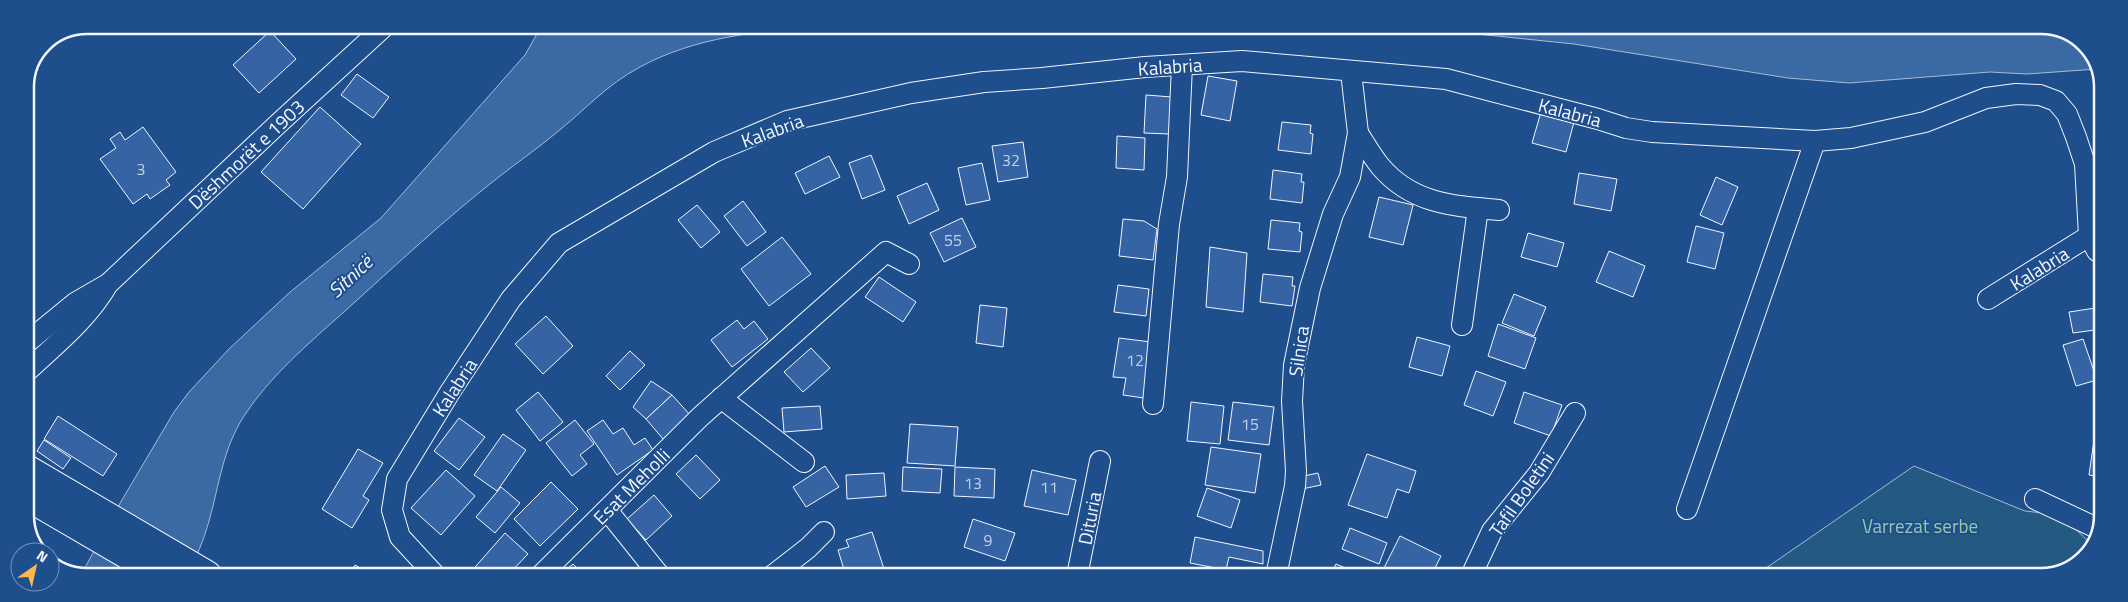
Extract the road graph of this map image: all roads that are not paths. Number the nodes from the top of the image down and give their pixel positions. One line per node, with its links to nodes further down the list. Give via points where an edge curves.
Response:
1 (376, 34): 11 (street, Dëshmorët e 1903)
2 (1182, 65): 3 (street, Kalabria, via 1242,61); 17 (street, via 1177,177 1169,224); 31 (street, Kalabria, via 984,82 911,92 787,121 714,152 559,243 512,299 397,479 392,510 400,537)
3 (1351, 72): 4 (street, Silnica); 5 (street, Kalabria, via 1446,79 1626,128 1652,132)
4 (1358, 133): 6 (street, Silnica, via 1380,166 1402,187 1431,202); 36 (street, Silnica, via 1350,177 1333,214 1301,327 1292,401 1295,486)
5 (1815, 141): 8 (street, Kalabria, via 1851,138 1925,122 1986,98 2040,95 2056,101 2067,114 2076,137 2085,164); 24 (street)
6 (1478, 208): 7 (street, Silnica); 13 (street)
7 (1500, 210)
8 (2089, 236): 9 (street, Kalabria); 12 (street, Kalabria)
9 (2094, 245)
10 (909, 264): 16 (street, Esat Meholli, via 886,252)
11 (108, 284): 14 (street, Dëshmorët e 1903, via 74,303); 15 (street, Dëshmorët e 1903, via 83,319)
12 (1988, 299)
13 (1462, 325)
14 (34, 336)
15 (34, 365)
16 (721, 398): 20 (street); 25 (street, Esat Meholli)
17 (1153, 404)
18 (1575, 413): 37 (street, Tafil Boletini, via 1539,473 1492,531)
19 (1100, 461): 35 (street, Dituria)
20 (804, 462)
21 (34, 476): 26 (main road)
22 (34, 498): 26 (main road)
23 (2035, 499): 27 (street)
24 (1687, 509)
25 (607, 510): 32 (street, Esat Meholli); 33 (street)
26 (76, 511): 29 (main road); 30 (main road)
27 (2093, 526)
28 (824, 532): 34 (street)
29 (153, 568)
30 (193, 568)
31 (429, 568)
32 (548, 568)
33 (654, 568)
34 (782, 568)
35 (1079, 568)
36 (1278, 568)
37 (1475, 568)

